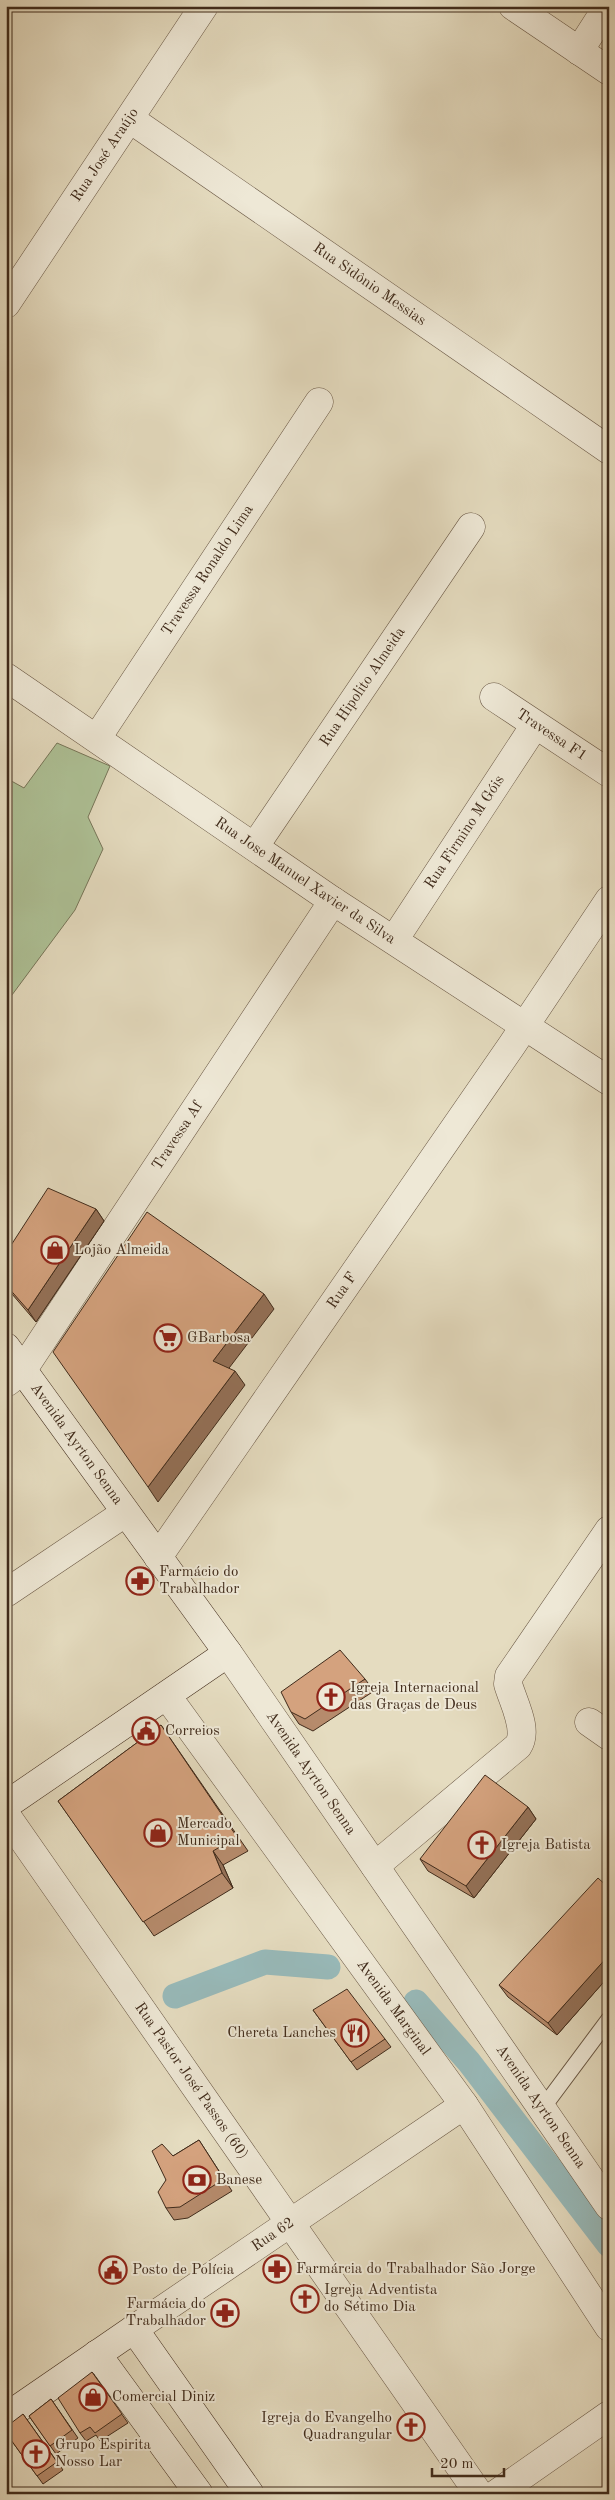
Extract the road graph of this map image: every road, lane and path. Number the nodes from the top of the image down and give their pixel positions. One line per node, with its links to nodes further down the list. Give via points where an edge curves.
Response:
1 (204, 6): 6 (street, Rua José Araújo)
2 (513, 6): 4 (street)
3 (608, 6): 4 (street)
4 (580, 51): 5 (street)
5 (609, 71)
6 (130, 120): 7 (street, Rua José Araújo); 9 (street, Rua Sidônio Messias)
7 (9, 294)
8 (319, 402): 14 (street, Travessa Ronaldo Lima)
9 (609, 450)
10 (471, 527): 16 (street, Rua Hipolito Almeida)
11 (6, 677): 14 (street, Rua Jose Manuel Xavier da Silva)
12 (494, 697): 13 (street, Travessa F1)
13 (535, 725): 15 (street, Travessa F1); 19 (street, Rua Firmino M Góis)
14 (97, 738): 16 (street, Rua Jose Manuel Xavier da Silva)
15 (609, 773)
16 (255, 846): 18 (street, Rua Jose Manuel Xavier da Silva)
17 (609, 900): 20 (street, Rua F)
18 (333, 901): 19 (street, Rua Jose Manuel Xavier da Silva); 23 (street, Travessa Af)
19 (394, 940): 20 (street, Rua Jose Manuel Xavier da Silva)
20 (526, 1025): 21 (street, Rua Jose Manuel Xavier da Silva); 26 (street, Rua F)
21 (609, 1081)
22 (6, 1347): 23 (street, Avenida Ayrton Senna)
23 (14, 1377): 24 (street, Avenida Ayrton Senna)
24 (125, 1513): 26 (street, Avenida Ayrton Senna); 27 (street)
25 (609, 1530): 32 (street, via 509,1676 508,1684 522,1731 518,1746)
26 (158, 1557): 28 (street, Avenida Ayrton Senna)
27 (6, 1592)
28 (228, 1653): 29 (street); 32 (street, Avenida Ayrton Senna)
29 (167, 1696): 30 (street); 34 (street, Avenida Marginal)
30 (6, 1805)
31 (6, 1815): 37 (street, Rua Pastor José Passos (60))
32 (375, 1866): 35 (street, Avenida Ayrton Senna)
33 (609, 2019): 35 (lane)
34 (464, 2105): 37 (street, Rua 62); 38 (street, Avenida Marginal)
35 (542, 2109): 36 (street, Avenida Ayrton Senna)
36 (609, 2206)
37 (289, 2223): 39 (street, Rua 62); 45 (street, Rua Pastor José Passos (60))
38 (609, 2327)
39 (134, 2330): 40 (street, Rua 62); 44 (street)
40 (97, 2354): 42 (street, Rua 62); 43 (street)
41 (609, 2415): 46 (street)
42 (6, 2417)
43 (196, 2493)
44 (250, 2494)
45 (479, 2494)
46 (496, 2494)

